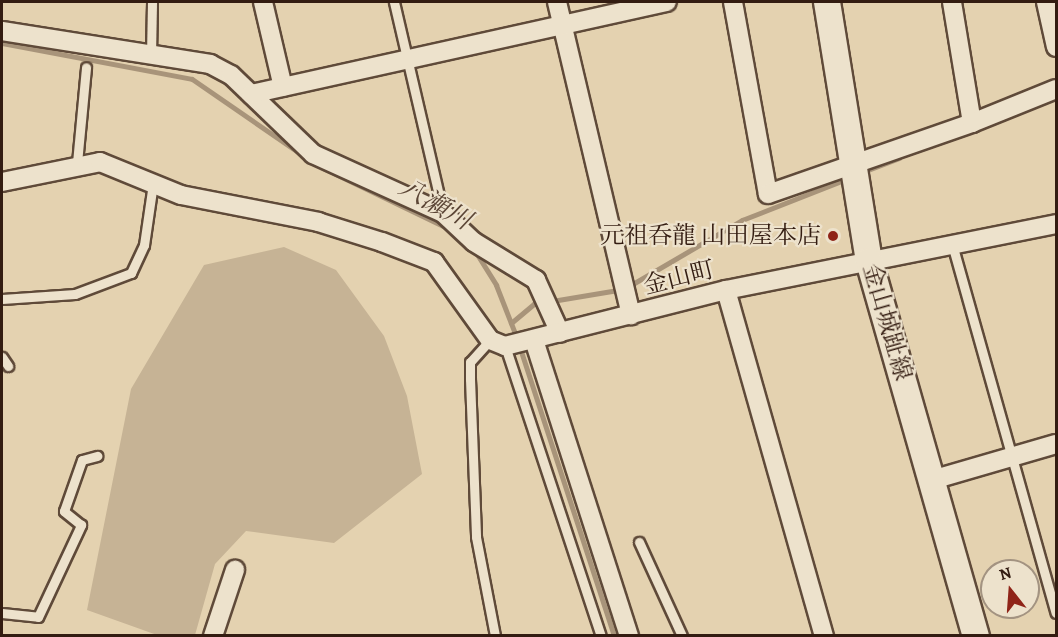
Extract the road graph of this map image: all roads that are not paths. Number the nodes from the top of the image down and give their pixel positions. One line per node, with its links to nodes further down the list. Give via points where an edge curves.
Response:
1 (152, 2): 13 (lane)
2 (263, 2): 16 (street)
3 (394, 2): 14 (lane)
4 (557, 2): 10 (street)
5 (667, 2): 10 (street)
6 (733, 2): 20 (street, via 768,194)
7 (827, 2): 20 (main road, 金山城趾線)
8 (952, 2): 19 (street)
9 (1046, 2): 12 (street)
10 (562, 25): 14 (street); 30 (street)
11 (2, 30): 13 (street)
12 (1056, 47)
13 (151, 55): 18 (street, via 210,64)
14 (409, 59): 16 (street); 24 (lane)
15 (86, 67): 21 (lane)
16 (283, 87): 18 (street)
17 (1056, 89): 19 (street)
18 (251, 94): 24 (street, via 313,154)
19 (972, 123): 20 (street)
20 (853, 162): 27 (main road, 金山城趾線)
21 (77, 163): 22 (street); 23 (street, via 117,166)
22 (2, 182)
23 (153, 183): 29 (lane, via 144,245 131,273 75,294); 32 (street, via 181,195 318,222 434,262)
24 (443, 213): 31 (street, via 474,242 536,280)
25 (1056, 224): 26 (street, 金山町)
26 (952, 244): 27 (street, 金山町); 37 (lane)
27 (869, 261): 28 (street, 金山町); 38 (main road, 金山城趾線)
28 (726, 290): 30 (street, 金山町); 48 (street)
29 (2, 298)
30 (631, 315): 31 (street, 金山町)
31 (560, 333): 32 (street, 金山町)
32 (513, 343): 44 (lane, via 470,362 476,537); 45 (lane); 46 (street)
33 (2, 357): 34 (lane)
34 (8, 366)
35 (1056, 444): 37 (street)
36 (97, 456): 41 (lane, via 82,460 64,511 81,525 38,617)
37 (1012, 457): 38 (street); 42 (lane)
38 (932, 480): 49 (main road, 金山城趾線)
39 (639, 542): 47 (lane)
40 (235, 570): 43 (street)
41 (2, 613)
42 (1056, 613)
43 (213, 636)
44 (495, 636)
45 (602, 636)
46 (629, 636)
47 (682, 636)
48 (824, 636)
49 (976, 636)

